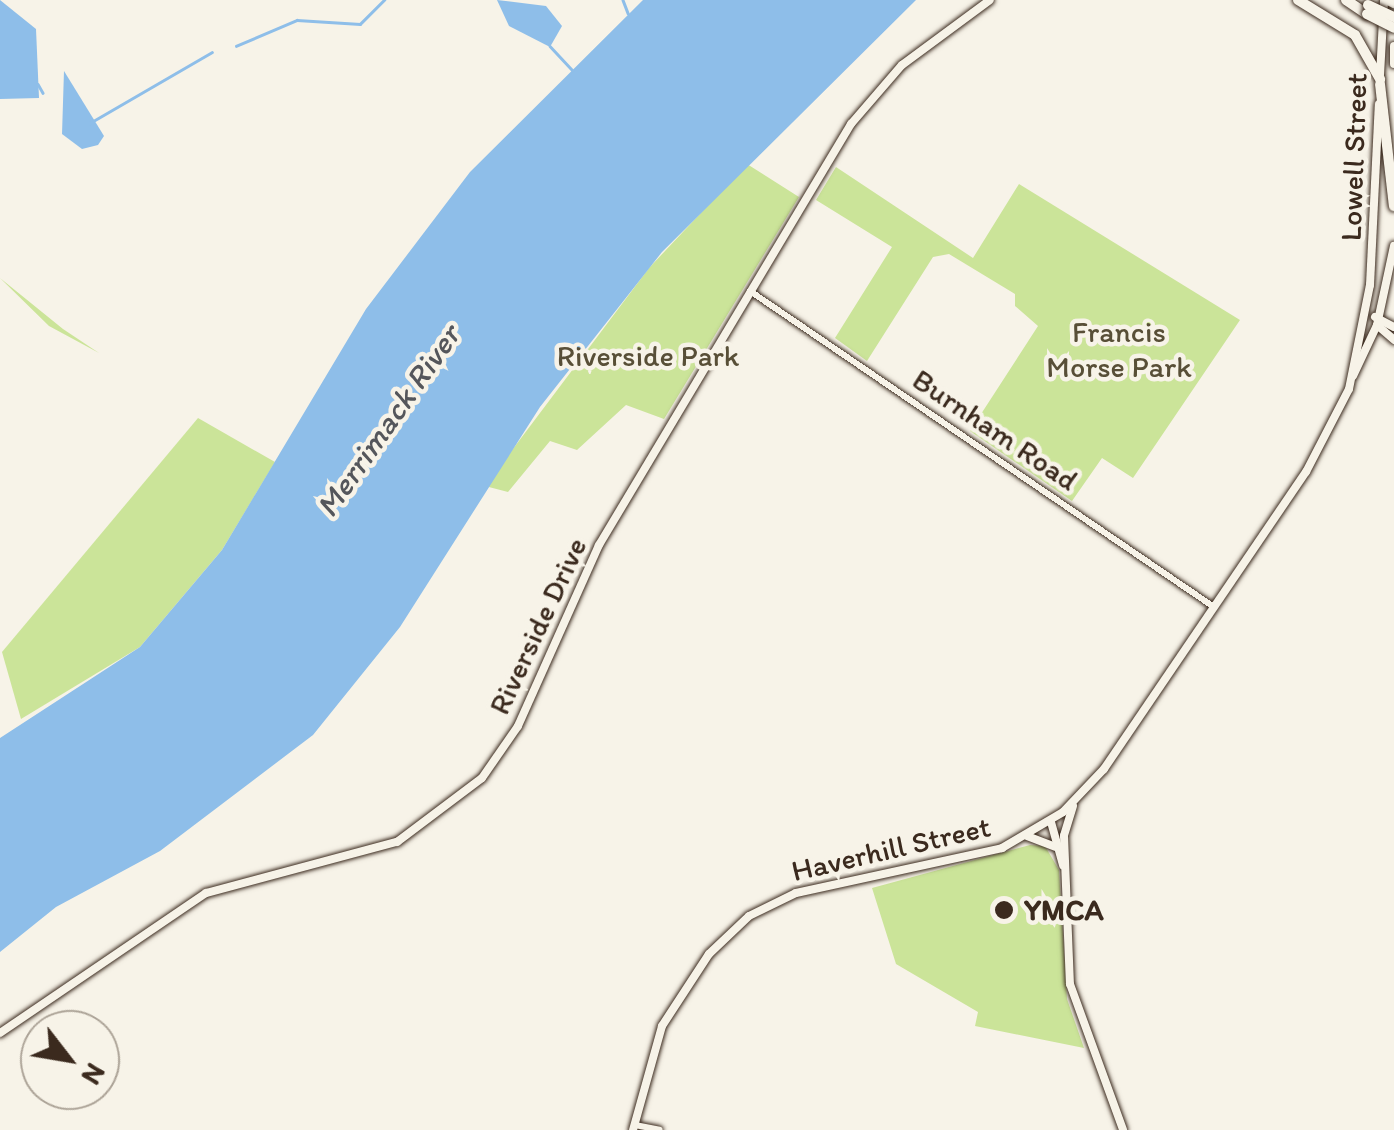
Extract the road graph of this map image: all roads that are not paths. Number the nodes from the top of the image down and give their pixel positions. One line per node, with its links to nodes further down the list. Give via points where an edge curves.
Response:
1 (990, 0): 14 (main road, Riverside Drive, via 871,96)
2 (1298, 0): 11 (highway, via 1355,35)
3 (1346, 0): 6 (highway)
4 (1356, 0): 6 (highway)
5 (1389, 1): 11 (main road, Lowell Street)
6 (1368, 10): 7 (highway, bridge); 8 (highway, bridge)
7 (1394, 17)
8 (1394, 28)
9 (1394, 46): 10 (main road, Lowell Street)
10 (1394, 64)
11 (1380, 82): 12 (highway); 15 (main road, Lowell Street)
12 (1394, 206)
13 (1394, 246): 16 (main road, Lowell Street)
14 (750, 291): 20 (street, Burnham Road); 27 (main road, Riverside Drive, via 586,568 523,716 482,778 397,842 206,892)
15 (1366, 316): 16 (main road); 19 (main road, Haverhill Street)
16 (1378, 321): 17 (main road); 18 (main road); 19 (main road, Haverhill Street)
17 (1394, 327)
18 (1394, 340)
19 (1354, 376): 20 (main road, Haverhill Street, via 1306,472)
20 (1214, 607): 21 (main road, Haverhill Street)
21 (1075, 802): 22 (main road, Haverhill Street); 24 (main road)
22 (1050, 822): 23 (main road, Haverhill Street); 24 (main road); 25 (main road)
23 (1026, 836): 25 (main road); 28 (main road, Haverhill Street, via 944,866 796,893 749,916 709,954 662,1026)
24 (1064, 836): 26 (main road)
25 (1055, 847): 26 (main road)
26 (1064, 866): 30 (main road, via 1073,998)
27 (0, 1033)
28 (634, 1127): 29 (street)
29 (660, 1130)
30 (1124, 1130)

